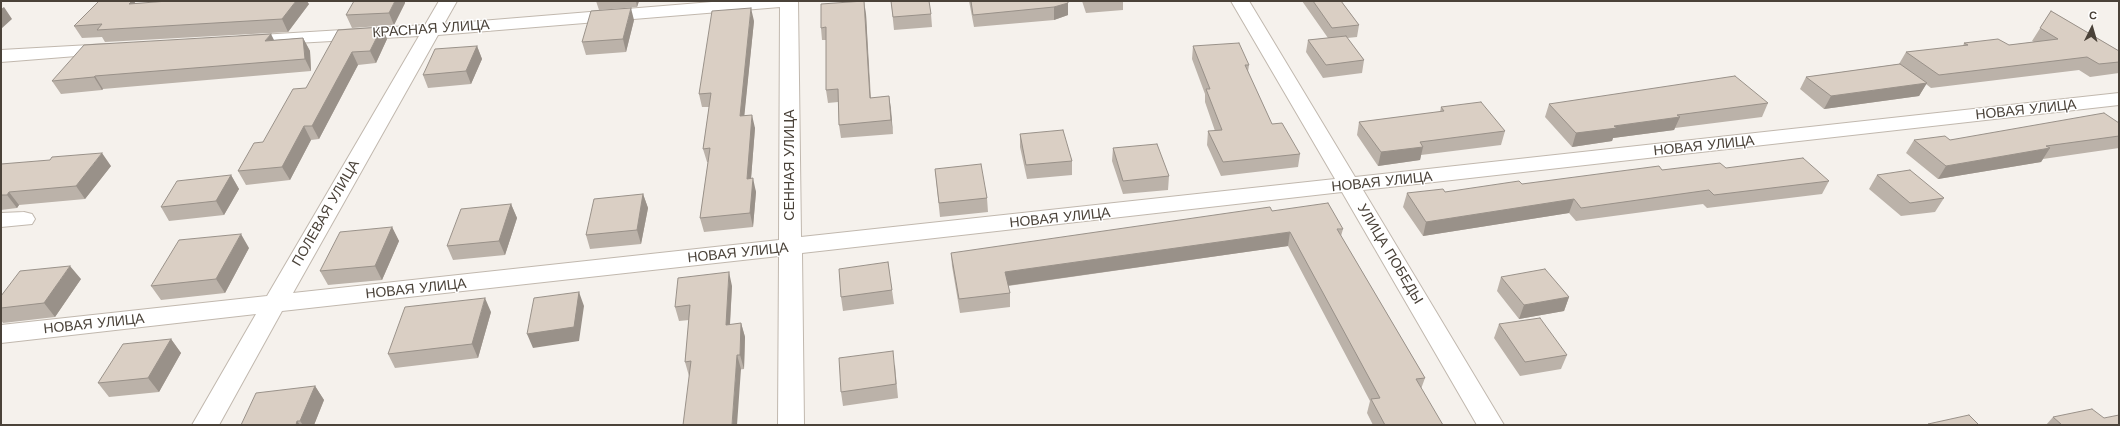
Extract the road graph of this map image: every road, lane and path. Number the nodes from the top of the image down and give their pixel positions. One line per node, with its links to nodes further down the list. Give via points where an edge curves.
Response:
1 (448, 1): 4 (street, ПОЛЕВАЯ УЛИЦА)
2 (789, 1): 4 (street, КРАСНАЯ УЛИЦА); 12 (street, СЕННАЯ УЛИЦА)
3 (1240, 1): 9 (street, УЛИЦА ПОБЕДЫ)
4 (431, 30): 5 (street, КРАСНАЯ УЛИЦА); 13 (street, ПОЛЕВАЯ УЛИЦА)
5 (224, 42)
6 (128, 48): 7 (street)
7 (1, 56)
8 (2119, 99): 9 (street, НОВАЯ УЛИЦА)
9 (1350, 186): 12 (street, НОВАЯ УЛИЦА); 17 (street, УЛИЦА ПОБЕДЫ)
10 (24, 218): 11 (street)
11 (1, 220)
12 (791, 247): 13 (street, НОВАЯ УЛИЦА); 16 (street, СЕННАЯ УЛИЦА)
13 (273, 305): 14 (street, НОВАЯ УЛИЦА); 15 (street, ПОЛЕВАЯ УЛИЦА)
14 (1, 334)
15 (205, 425)
16 (791, 425)
17 (1491, 425)

